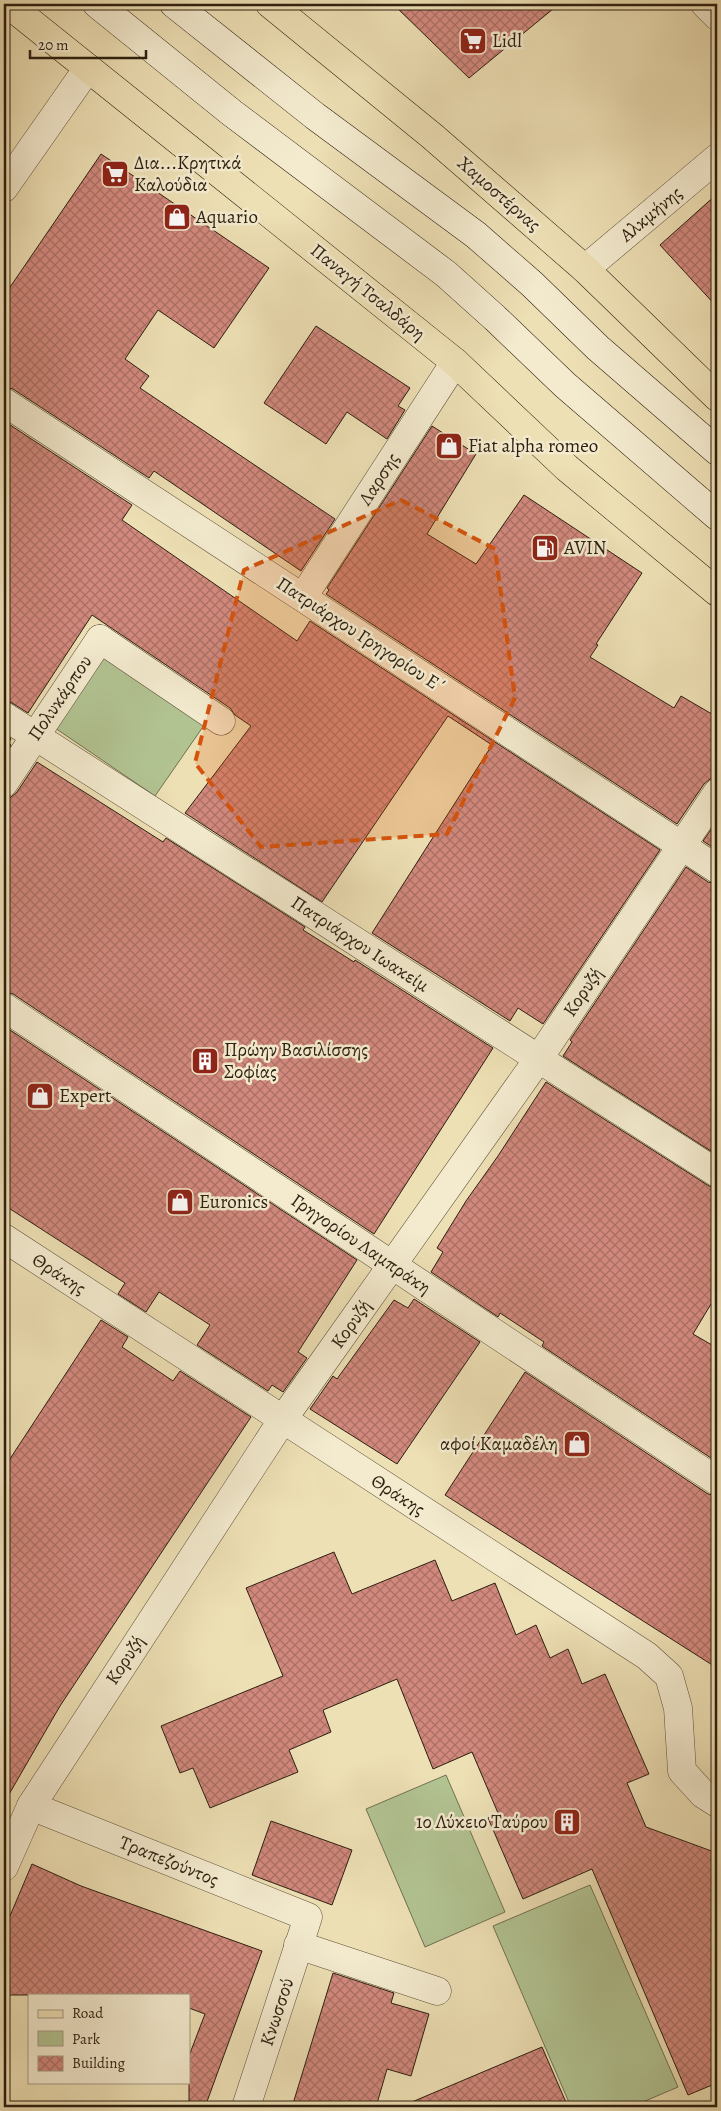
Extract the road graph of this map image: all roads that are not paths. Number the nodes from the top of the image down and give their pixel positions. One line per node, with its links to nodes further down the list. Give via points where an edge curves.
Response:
1 (8, 4): 7 (main road, Παναγή Τσαλδάρη)
2 (97, 4): 15 (street, via 232,113 446,274 565,385)
3 (174, 4): 14 (street, via 315,116 476,235 598,348)
4 (270, 4): 10 (main road, Χαμοστέρνας, via 432,136)
5 (705, 4): 6 (street)
6 (717, 16)
7 (88, 68): 9 (street); 11 (main road, Παναγή Τσαλδάρη)
8 (717, 158): 10 (street, Αλκμήνης)
9 (4, 188)
10 (585, 269): 12 (main road, Χαμοστέρνας)
11 (455, 362): 16 (main road, Παναγή Τσαλδάρη, via 567,468); 17 (street, Λαρσης)
12 (717, 397)
13 (4, 402): 17 (street, Πατριάρχου Γρηγορίου Ε΄)
14 (717, 451)
15 (717, 516)
16 (717, 592)
17 (303, 597): 23 (street, Πατριάρχου Γρηγορίου Ε΄)
18 (4, 716): 20 (street, Πατριάρχου Ιωακείμ)
19 (222, 722): 20 (street, Πολυκάρπου, via 100,639)
20 (35, 736): 21 (street, Πολυκάρπου); 26 (street, Πατριάρχου Ιωακείμ)
21 (4, 782)
22 (717, 793): 23 (street, Κορυζή)
23 (681, 845): 24 (street, Πατριάρχου Γρηγορίου Ε΄); 26 (street, Κορυζή)
24 (717, 869)
25 (4, 1007): 29 (street, Γρηγορίου Λαμπράκη)
26 (538, 1058): 27 (street, Πατριάρχου Ιωακείμ); 29 (street, Κορυζή)
27 (717, 1173)
28 (4, 1238): 30 (street, Θράκης)
29 (392, 1265): 30 (street, Κορυζή); 31 (street, Γρηγορίου Λαμπράκη)
30 (282, 1419): 32 (street, Θράκης, via 647,1656 669,1676 678,1708 682,1770 703,1794); 33 (street, Κορυζή)
31 (717, 1481)
32 (717, 1803)
33 (31, 1806): 34 (street, Κορυζή); 35 (street, Τραπεζούντος)
34 (4, 1867)
35 (308, 1917): 36 (street, Κνωσσού)
36 (298, 1946): 37 (street); 38 (street, Κνωσσού)
37 (438, 1992)
38 (246, 2107)

